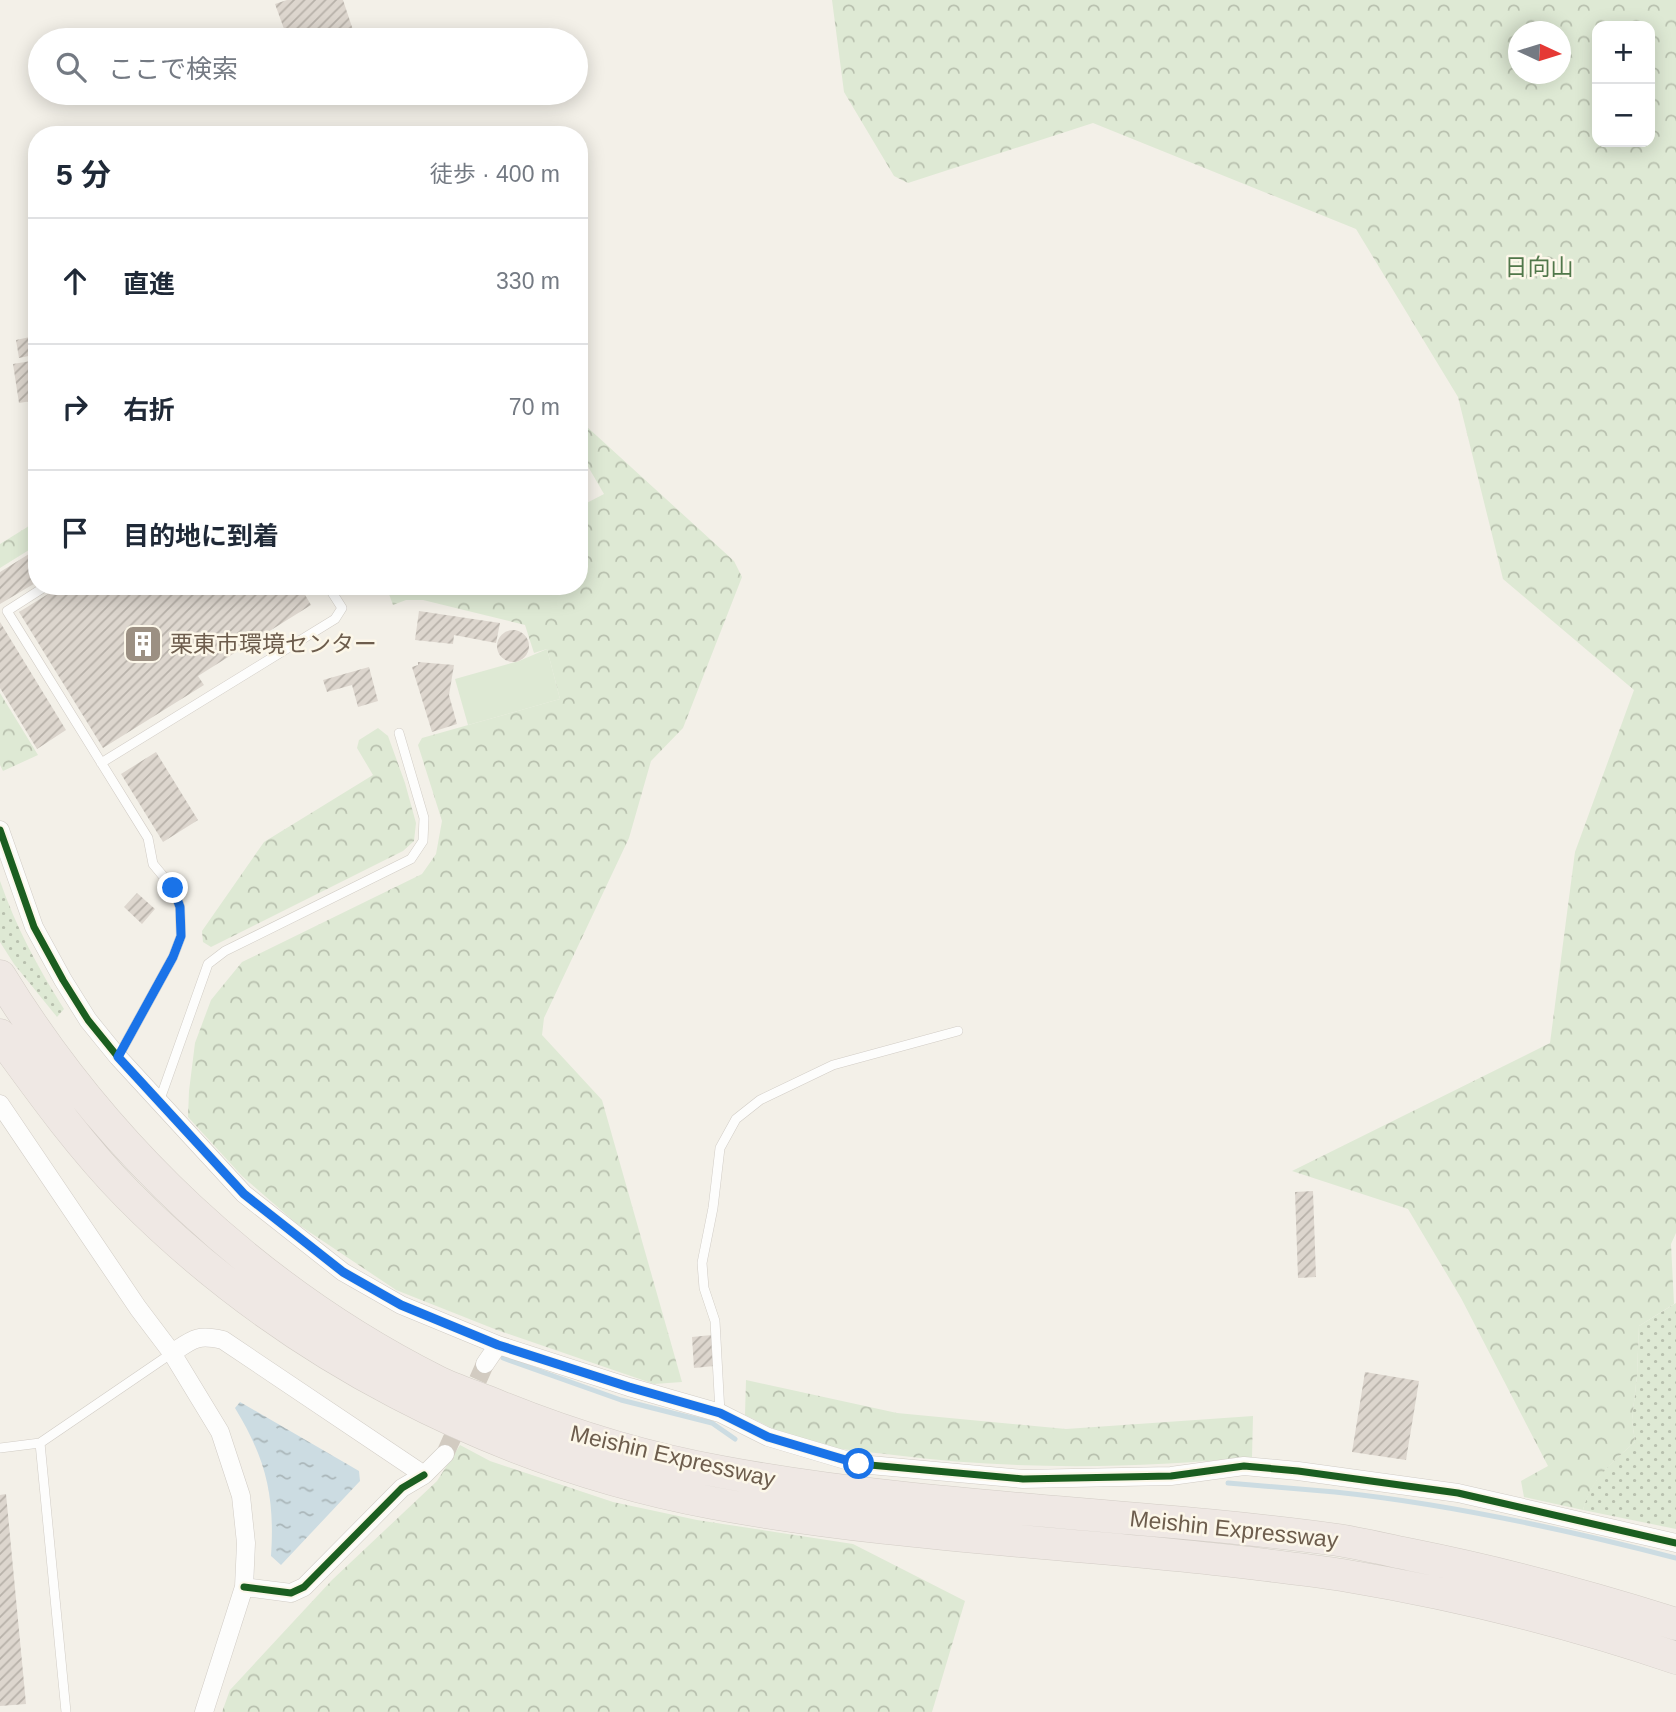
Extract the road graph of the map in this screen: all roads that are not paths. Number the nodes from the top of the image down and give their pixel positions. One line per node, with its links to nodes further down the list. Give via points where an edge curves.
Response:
1 (32, 595): 4 (lane, via 7,611)
2 (334, 595): 4 (lane, via 342,608 335,619)
3 (399, 733): 10 (lane, via 424,818 423,841 411,859 225,951 208,964)
4 (101, 762): 9 (lane, via 148,838 153,864 173,888 180,907 181,936 173,957)
5 (0, 830): 9 (street, via 34,927 82,1010)
6 (0, 976): 22 (highway, Meishin Expressway, via 82,1093 149,1169 219,1235 363,1341 439,1382 522,1417 616,1448 716,1472 799,1485 1344,1541 1496,1571)
7 (958, 1031): 15 (lane, via 833,1065 760,1100 736,1119 720,1148 702,1263 704,1288 715,1321)
8 (0, 1035): 23 (highway, Meishin Expressway, via 60,1117 119,1184 200,1260 271,1315 349,1365 429,1409 512,1445 609,1477 783,1514 1353,1577 1488,1603)
9 (118, 1057): 10 (street)
10 (159, 1102): 12 (street, via 244,1194 343,1272 401,1305)
11 (0, 1104): 13 (street)
12 (498, 1345): 14 (street); 15 (street)
13 (172, 1353): 16 (lane); 19 (street, via 205,1336 223,1340); 21 (street, via 220,1432 241,1496)
14 (485, 1364)
15 (720, 1413): 20 (street, via 768,1437 859,1464 1023,1479 1171,1476 1244,1466 1298,1471 1458,1493)
16 (40, 1443): 17 (lane); 24 (lane)
17 (0, 1448)
18 (445, 1454): 19 (street)
19 (424, 1475): 21 (street, via 402,1488 304,1587 291,1593)
20 (1676, 1543)
21 (244, 1587): 25 (street)
22 (1676, 1624)
23 (1676, 1658)
24 (65, 1712)
25 (204, 1712)

